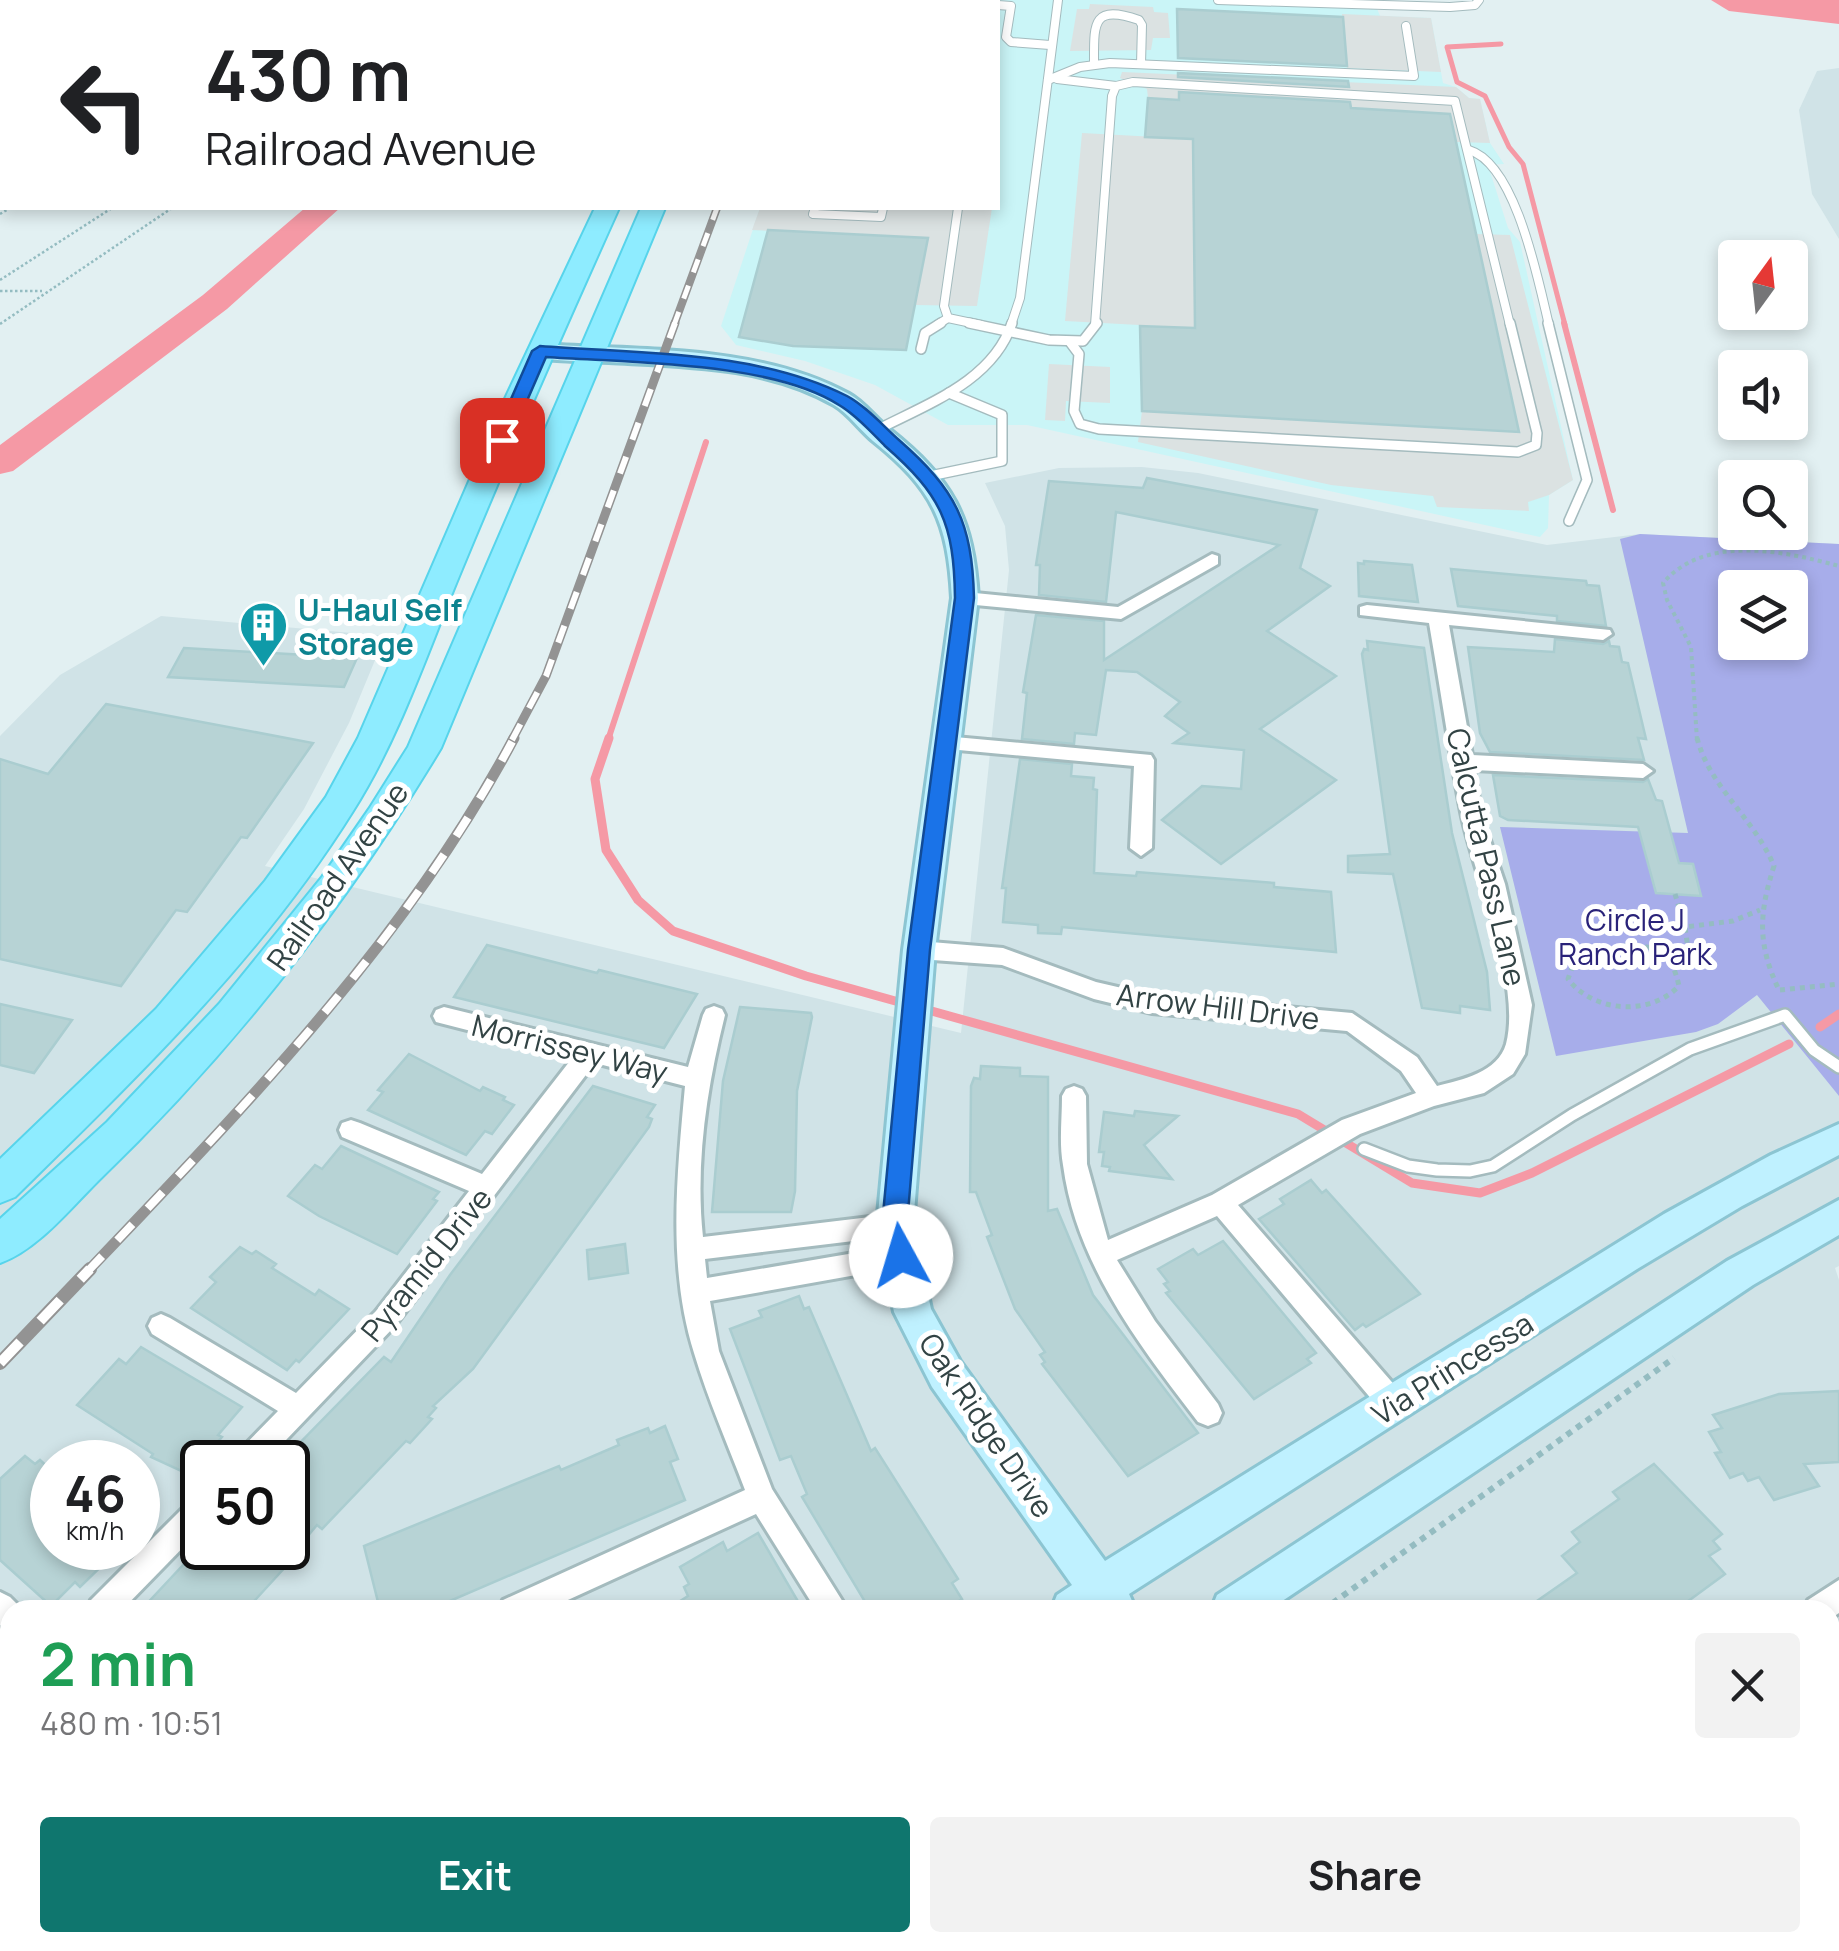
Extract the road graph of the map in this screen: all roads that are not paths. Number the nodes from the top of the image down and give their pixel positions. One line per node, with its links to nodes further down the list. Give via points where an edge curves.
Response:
1 (1058, 0): 10 (lane)
2 (1218, 0): 3 (lane, via 1450,8)
3 (1478, 0)
4 (1000, 5): 6 (lane, via 1011,6)
5 (1000, 22): 6 (lane)
6 (1008, 23): 9 (lane)
7 (1406, 26): 12 (lane, via 1414,76)
8 (1000, 40): 9 (lane)
9 (1008, 40): 10 (lane)
10 (1050, 46): 13 (lane)
11 (1094, 64): 12 (lane); 12 (lane, via 1094,23 1118,14 1142,25); 13 (lane)
12 (1141, 64)
13 (1048, 80): 14 (lane); 22 (lane, via 1020,298)
14 (1116, 86): 15 (lane, via 1442,97 1460,109); 23 (lane, via 1097,323 1091,336)
15 (1469, 150): 23 (lane, via 1536,445 1518,452 1099,429 1080,424 1074,410 1079,354); 30 (lane, via 1497,164 1517,228 1529,243 1587,480)
16 (606, 210): 25 (main road, Railroad Avenue)
17 (651, 210): 26 (main road, Railroad Avenue)
18 (814, 210): 19 (lane, via 881,217)
19 (883, 210)
20 (958, 210): 21 (lane, via 944,306)
21 (948, 318): 22 (lane); 24 (lane, via 925,332)
22 (1009, 332): 23 (lane); 27 (lane, via 970,382)
23 (1070, 342)
24 (921, 349)
25 (535, 363): 26 (main road, Oak Ridge Drive); 51 (main road, Railroad Avenue, via 340,804 170,1020)
26 (586, 366): 28 (main road, Oak Ridge Drive, via 750,391); 56 (main road, Railroad Avenue, via 424,748 377,830 268,975 191,1062 92,1165)
27 (949, 393): 28 (lane); 29 (lane, via 1002,415 1002,461)
28 (872, 428): 29 (main road, Oak Ridge Drive)
29 (930, 476): 32 (main road, Oak Ridge Drive, via 957,526)
30 (1569, 522)
31 (1212, 560): 32 (street, via 1121,613)
32 (965, 598): 36 (main road, Oak Ridge Drive)
33 (1367, 611): 34 (street)
34 (1438, 618): 35 (street); 37 (street, Calcutta Pass Lane)
35 (1603, 634)
36 (944, 743): 39 (street, via 1144,760); 40 (main road, Oak Ridge Drive)
37 (1463, 762): 38 (street); 47 (street, Calcutta Pass Lane, via 1520,1019 1517,1046 1505,1067 1476,1086)
38 (1643, 771)
39 (1141, 848)
40 (919, 950): 47 (street, Arrow Hill Drive, via 1003,957 1152,1004 1352,1022 1409,1064); 55 (main road, Oak Ridge Drive)
41 (444, 1016): 43 (street, Morrissey Way)
42 (714, 1016): 45 (street)
43 (589, 1054): 45 (street, Morrissey Way); 52 (street, Pyramid Drive)
44 (1839, 1067): 50 (lane, via 1814,1050 1785,1015 1690,1049 1494,1166 1437,1170)
45 (697, 1080): 57 (street, via 687,1204)
46 (1074, 1096): 58 (street, via 1075,1171)
47 (1432, 1097): 53 (street, Calcutta Pass Lane, via 1351,1127)
48 (351, 1130): 52 (street)
49 (1839, 1139): 61 (main road, Via Princessa, via 1767,1172)
50 (1364, 1149)
51 (0, 1185)
52 (489, 1188): 62 (street, Pyramid Drive, via 385,1319)
53 (1221, 1203): 58 (street, Calcutta Pass Lane); 61 (street)
54 (1839, 1216): 72 (main road, via 1740,1273)
55 (898, 1240): 57 (street); 59 (street); 70 (main road, Oak Ridge Drive, via 913,1312 946,1374)
56 (0, 1245)
57 (694, 1248): 59 (street)
58 (1102, 1254): 63 (street, via 1130,1314)
59 (695, 1292): 65 (street, via 706,1351)
60 (161, 1326): 62 (street)
61 (1394, 1405): 71 (main road, Via Princessa)
62 (298, 1410): 64 (street, Pyramid Drive)
63 (1208, 1413)
64 (269, 1440)
65 (761, 1498): 68 (street); 69 (street)
66 (180, 1531): 67 (street)
67 (111, 1600)
68 (535, 1600)
69 (827, 1600)
70 (1094, 1600)
71 (1101, 1600)
72 (1247, 1600)

